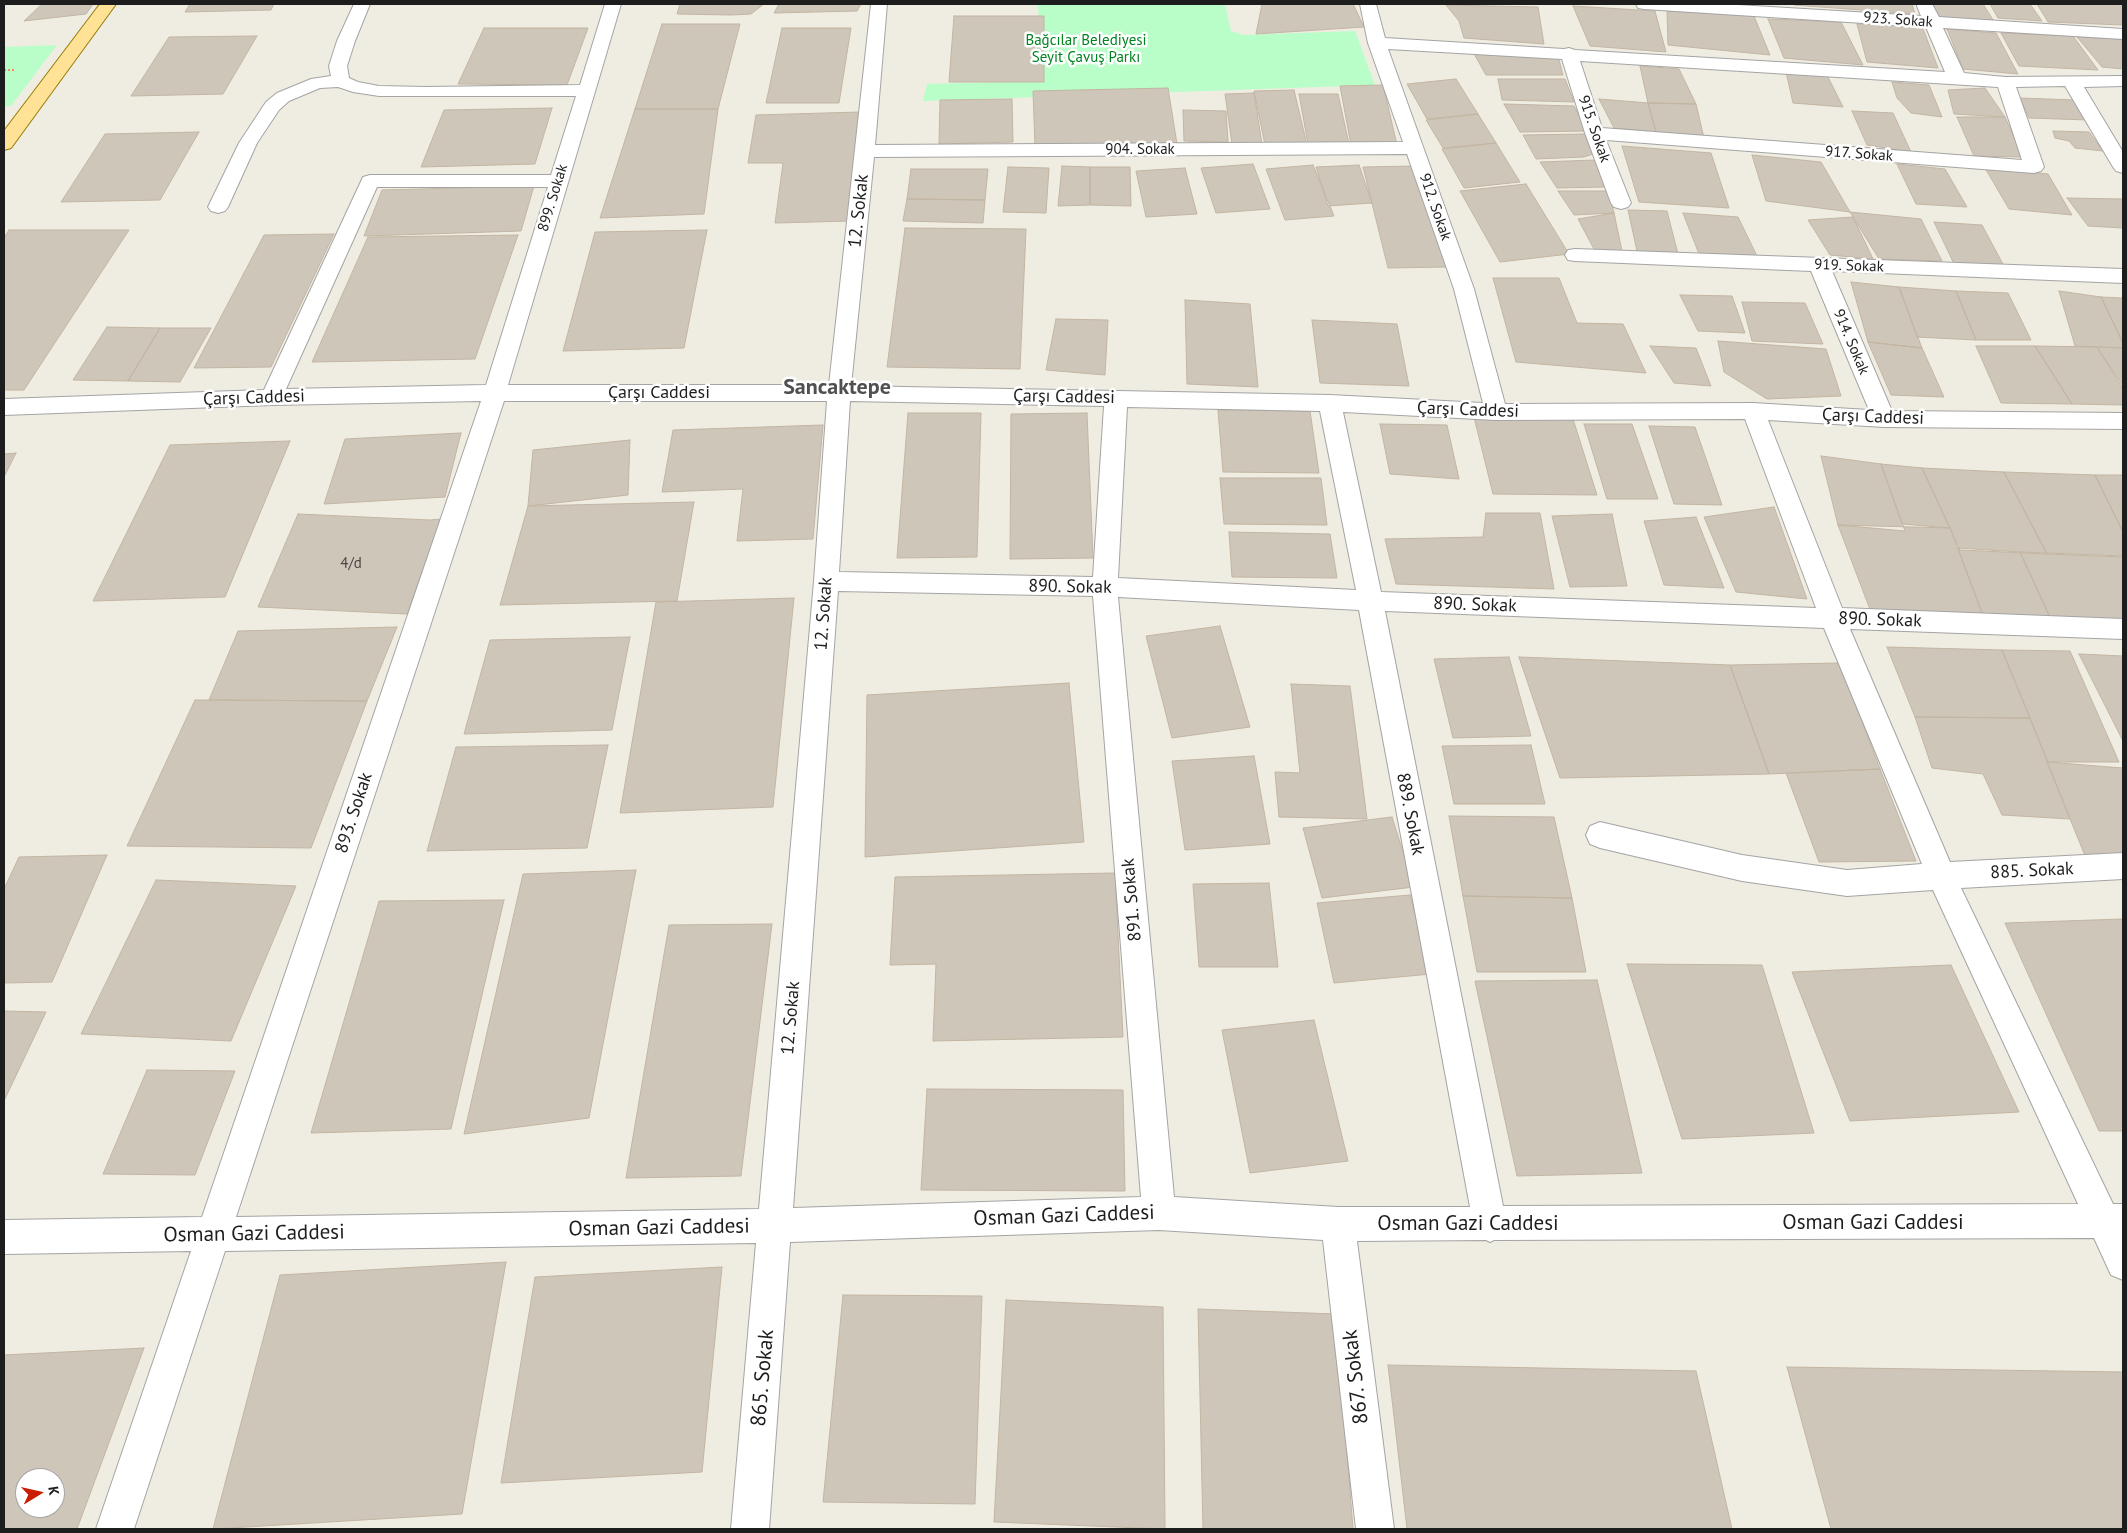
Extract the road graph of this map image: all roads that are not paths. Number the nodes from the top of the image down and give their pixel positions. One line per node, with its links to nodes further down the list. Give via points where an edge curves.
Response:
1 (108, 4): 19 (main road)
2 (362, 4): 13 (street, via 338,66)
3 (613, 4): 17 (street, 899. Sokak)
4 (879, 4): 21 (street, 12. Sokak)
5 (1368, 4): 10 (street, 912. Sokak)
6 (1644, 4): 8 (street, 923. Sokak)
7 (1924, 4): 8 (street)
8 (1931, 22): 9 (street, 923. Sokak); 12 (street)
9 (2123, 34)
10 (1376, 42): 11 (street); 20 (street, 912. Sokak)
11 (1570, 53): 12 (street); 18 (street, 915. Sokak)
12 (1958, 78): 16 (street)
13 (341, 81): 17 (street, via 353,87 405,92); 25 (street, via 309,86 283,97 272,106 248,142)
14 (2071, 81): 15 (street); 16 (street); 22 (street)
15 (2123, 81)
16 (2005, 82): 18 (street, 917. Sokak, via 2034,167)
17 (586, 90): 23 (street, 899. Sokak)
18 (1594, 134): 24 (street, 915. Sokak)
19 (4, 144)
20 (1415, 148): 21 (street, 904. Sokak); 36 (street, 912. Sokak, via 1464,289)
21 (866, 151): 30 (street, 12. Sokak)
22 (2123, 167)
23 (558, 181): 29 (street, 899. Sokak); 31 (street, via 370,180)
24 (1622, 203)
25 (218, 207)
26 (1575, 255): 27 (street, 919. Sokak)
27 (1819, 264): 28 (street, 919. Sokak); 37 (street, 914. Sokak)
28 (2123, 276)
29 (495, 393): 30 (street, Çarşı Caddesi); 31 (street, Çarşı Caddesi); 52 (street, 893. Sokak)
30 (839, 393): 32 (street, Çarşı Caddesi); 39 (street, 12. Sokak)
31 (272, 397): 34 (street, Çarşı Caddesi)
32 (1116, 398): 33 (street, Çarşı Caddesi); 40 (street, 891. Sokak)
33 (1330, 403): 36 (street, Çarşı Caddesi); 41 (street, 889. Sokak)
34 (4, 407)
35 (1753, 411): 36 (street, Çarşı Caddesi); 37 (street, Çarşı Caddesi); 42 (street)
36 (1496, 412)
37 (1884, 419): 38 (street, Çarşı Caddesi)
38 (2123, 421)
39 (826, 582): 40 (street, 890. Sokak); 51 (street, 12. Sokak)
40 (1105, 588): 41 (street, 890. Sokak); 47 (street, 891. Sokak)
41 (1369, 601): 42 (street, 890. Sokak); 50 (street, 889. Sokak)
42 (1833, 618): 43 (street, 890. Sokak); 46 (street)
43 (2123, 629)
44 (1600, 835): 46 (street, 885. Sokak, via 1742,868 1847,884)
45 (2123, 866): 46 (street, 885. Sokak)
46 (1941, 876): 48 (street)
47 (1159, 1213): 49 (street, Osman Gazi Caddesi); 51 (street, Osman Gazi Caddesi)
48 (2114, 1221): 50 (street, Osman Gazi Caddesi); 54 (street)
49 (1338, 1224): 50 (street, Osman Gazi Caddesi); 57 (street, 867. Sokak)
50 (1490, 1225)
51 (775, 1226): 52 (street, Osman Gazi Caddesi); 56 (street, 865. Sokak)
52 (214, 1234): 53 (street, Osman Gazi Caddesi); 55 (street, 893. Sokak)
53 (4, 1237)
54 (2123, 1263)
55 (115, 1529)
56 (750, 1529)
57 (1375, 1529)

